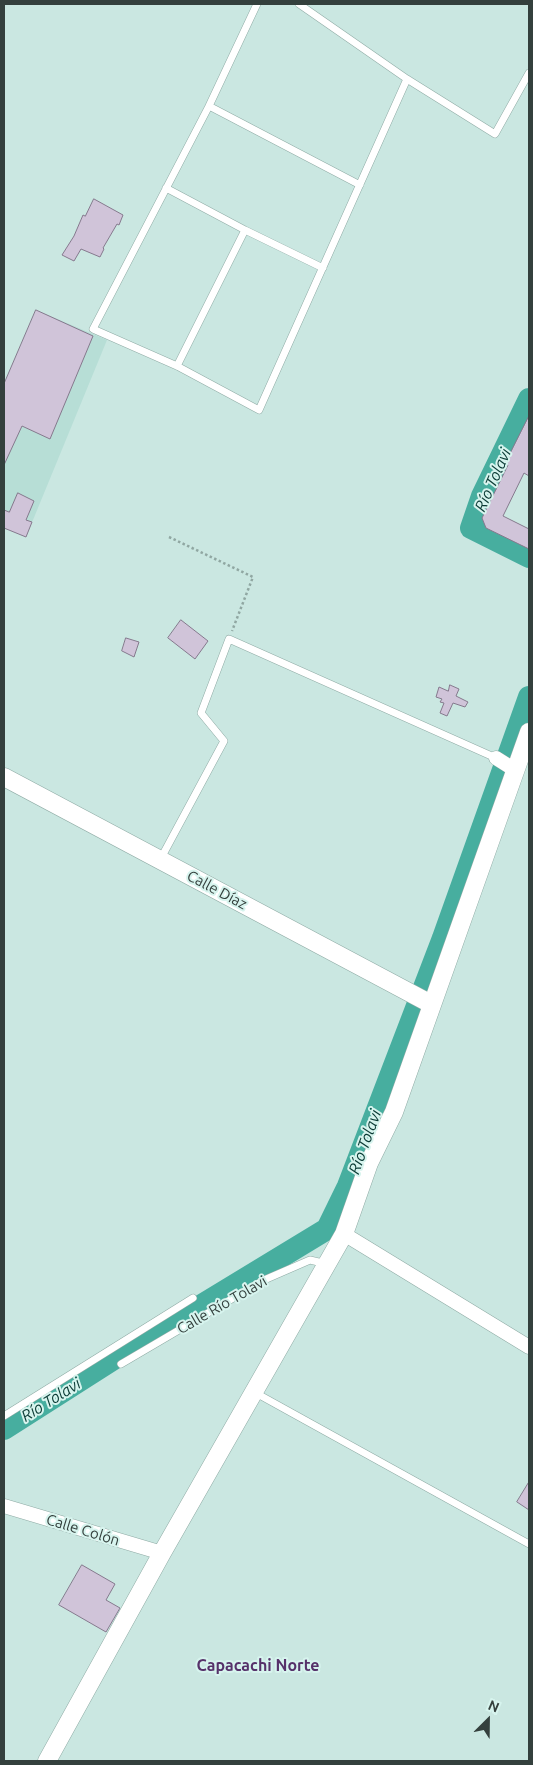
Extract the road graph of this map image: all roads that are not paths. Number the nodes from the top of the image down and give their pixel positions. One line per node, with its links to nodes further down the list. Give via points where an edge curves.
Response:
1 (257, 4): 5 (lane)
2 (299, 4): 4 (lane)
3 (529, 73): 4 (lane, via 495,134)
4 (407, 79): 6 (lane)
5 (209, 106): 6 (lane); 7 (lane)
6 (360, 185): 9 (lane)
7 (166, 188): 8 (lane); 10 (lane, via 93,329)
8 (245, 230): 9 (lane); 10 (lane)
9 (323, 268): 10 (lane, via 259,410)
10 (177, 366)
11 (529, 732): 13 (street)
12 (496, 758): 13 (street); 15 (lane, via 229,639 201,713 224,741)
13 (512, 769): 16 (street)
14 (4, 777): 15 (street, Calle Díaz)
15 (160, 860): 16 (street, Calle Díaz)
16 (421, 999): 17 (street, via 394,1112 369,1163)
17 (344, 1234): 18 (street); 20 (street)
18 (327, 1264): 21 (lane, Calle Río Tolavi, via 310,1260 264,1280); 22 (street)
19 (193, 1298): 23 (lane, Calle Río Tolavi)
20 (529, 1347)
21 (121, 1364)
22 (254, 1392): 25 (lane); 26 (street)
23 (4, 1416)
24 (4, 1506): 26 (street, Calle Colón)
25 (529, 1544)
26 (162, 1553): 27 (street)
27 (47, 1761)

